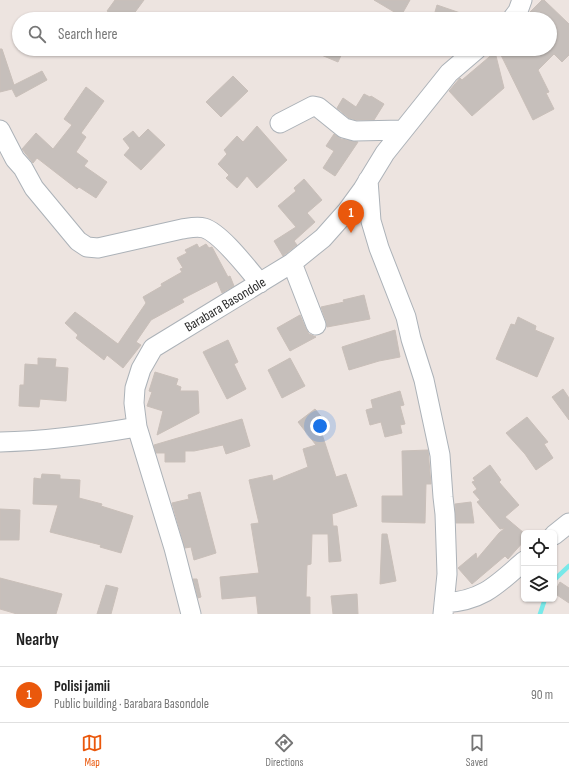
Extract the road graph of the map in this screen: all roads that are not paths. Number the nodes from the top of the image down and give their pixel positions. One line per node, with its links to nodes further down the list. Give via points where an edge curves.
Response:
1 (522, 0): 2 (street)
2 (517, 12)
3 (469, 56): 6 (street, Barabara Basondole, via 449,73)
4 (280, 123): 6 (street, via 313,106 318,107 344,128)
5 (0, 130): 9 (street, via 15,160 23,168 34,188 78,241 87,247 98,248 182,229 204,228 221,239)
6 (403, 130): 7 (street, Barabara Basondole)
7 (368, 180): 8 (street, Barabara Basondole, via 347,211 323,238); 16 (street, via 372,221 406,317 428,397 440,455 447,574)
8 (292, 263): 9 (street, Barabara Basondole); 10 (street)
9 (260, 283): 11 (street, Barabara Basondole, via 153,348 140,369 135,388)
10 (316, 325)
11 (137, 427): 12 (street, via 86,436); 17 (street, Barabara Basondole)
12 (0, 442)
13 (569, 523): 14 (street)
14 (557, 533)
15 (521, 564): 16 (street, via 490,591)
16 (444, 609)
17 (191, 614)

